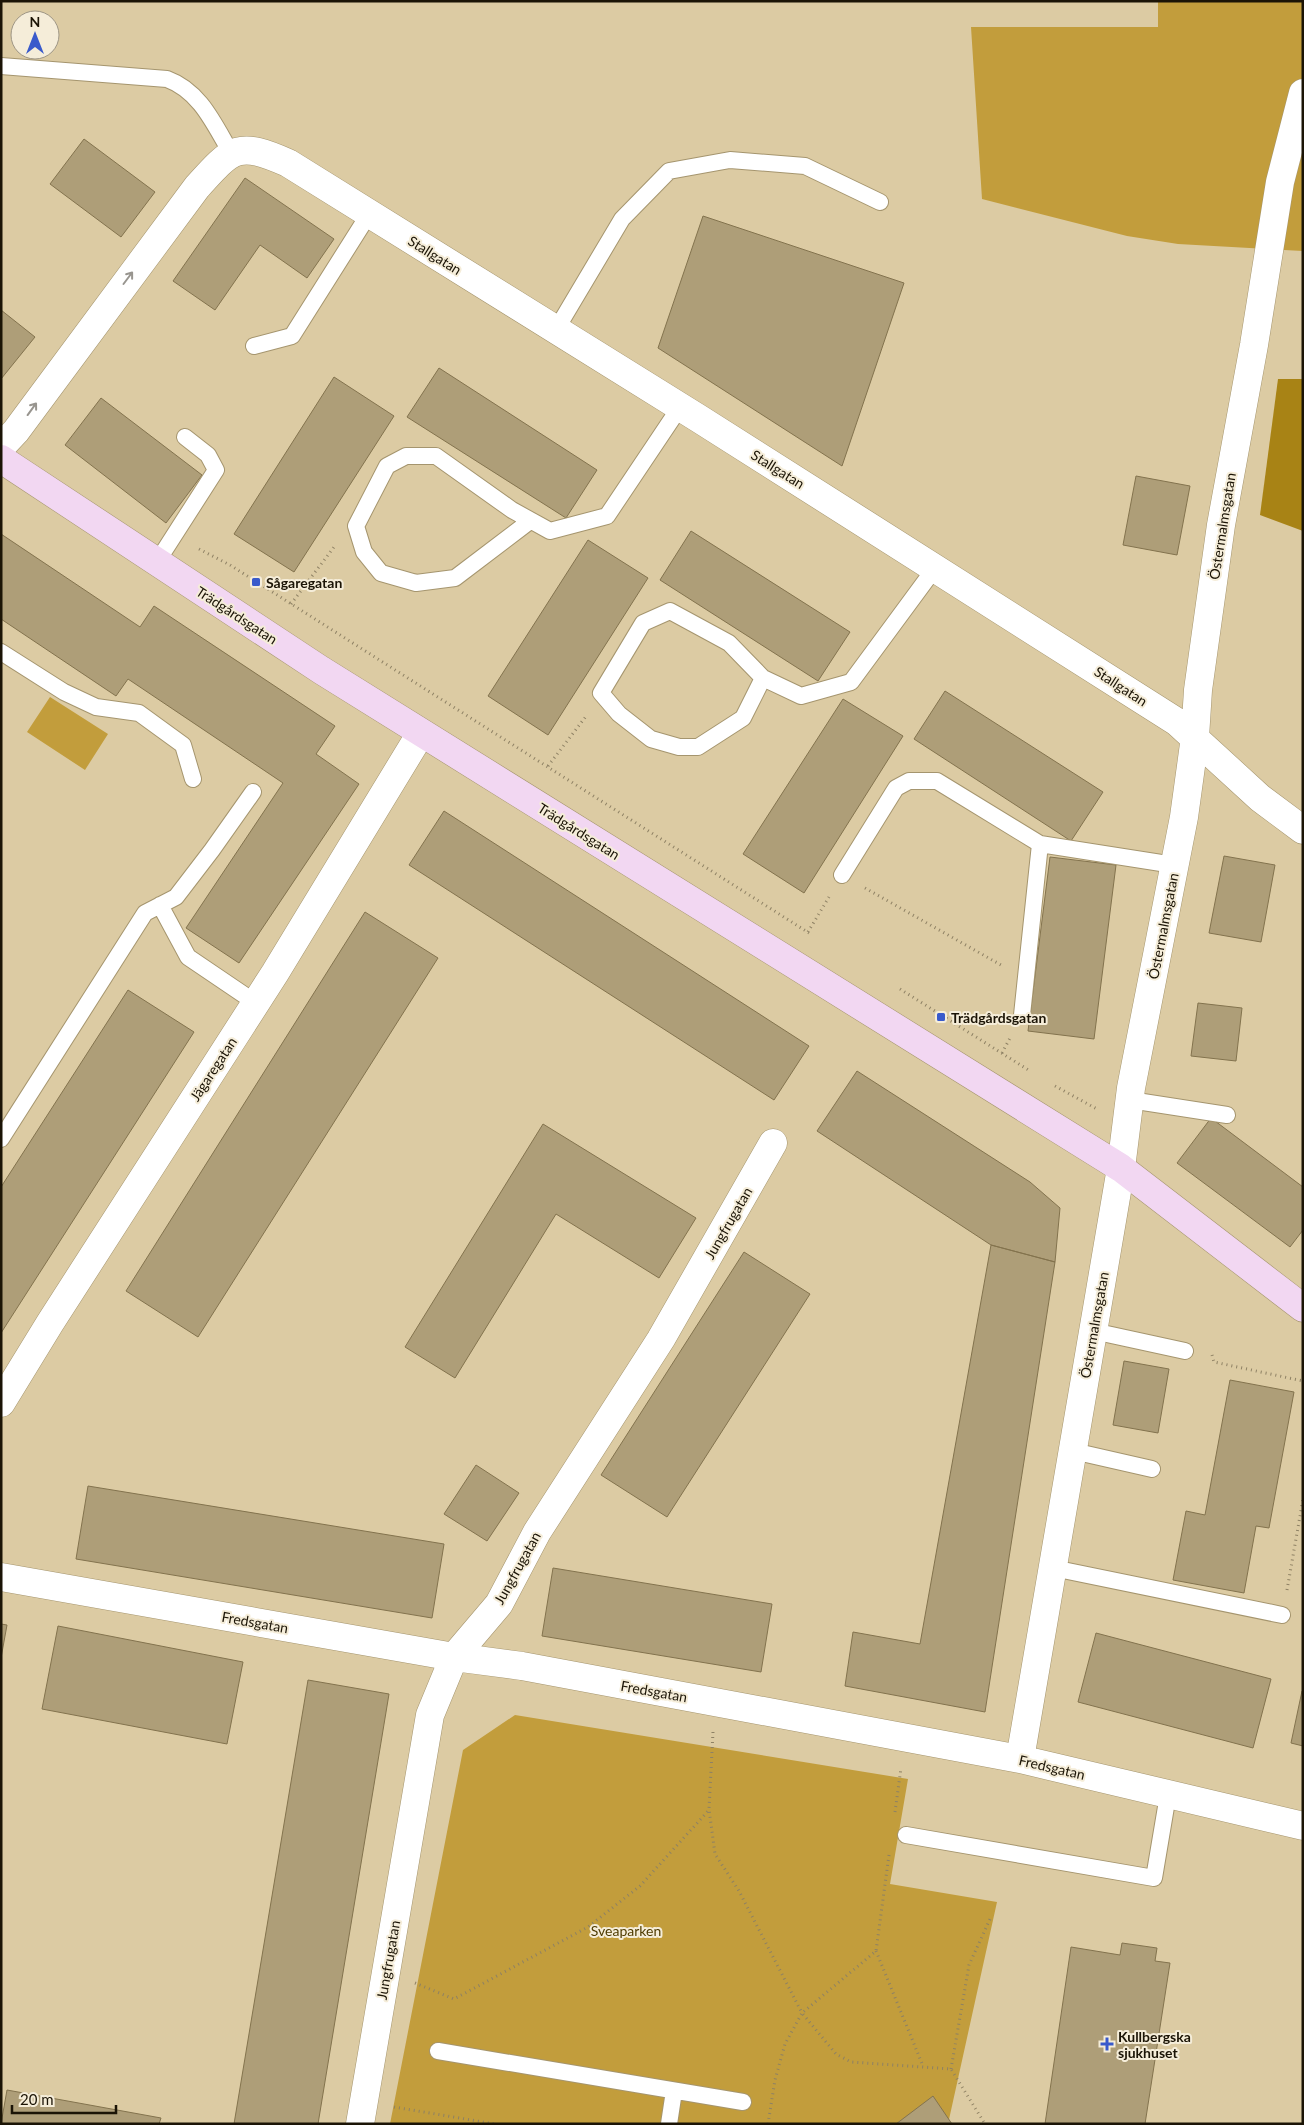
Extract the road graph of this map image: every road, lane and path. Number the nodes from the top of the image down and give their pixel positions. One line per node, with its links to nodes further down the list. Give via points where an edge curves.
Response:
1 (1, 66): 3 (lane, via 166,79 180,84 209,114)
2 (1303, 93): 21 (street, Östermalmsgatan, via 1280,182 1220,525 1198,690)
3 (231, 153): 5 (street, Stallgatan, via 247,150 265,153 288,163); 10 (street, one-way to 3, via 16,431 124,283 197,187)
4 (880, 202): 6 (lane, via 804,166 730,160 669,172 622,219)
5 (369, 214): 6 (street, Stallgatan); 7 (lane, via 292,336)
6 (556, 330): 8 (street, Stallgatan)
7 (254, 346)
8 (680, 408): 12 (lane, via 608,516 550,531); 15 (street, Stallgatan)
9 (185, 437): 13 (lane, via 208,454 216,470)
10 (2, 459): 14 (street, Trädgårdsgatan)
11 (359, 520): 12 (lane, via 387,466 406,456 436,456); 12 (lane, via 356,526 364,552 381,573 416,583 455,578); 16 (path)
12 (530, 521)
13 (174, 538): 14 (lane); 16 (path, via 230,565)
14 (157, 562): 20 (street, Trädgårdsgatan)
15 (935, 568): 18 (lane, via 851,682 801,696); 21 (street, Stallgatan, via 1177,722)
16 (291, 604): 22 (path)
17 (1, 652): 23 (lane, via 64,692 96,707 139,713 183,745)
18 (763, 678): 19 (lane, via 743,718 698,747 679,747 651,739 620,714); 19 (lane, via 729,643 670,611 643,623)
19 (601, 693): 22 (path)
20 (422, 733): 34 (street, Jägaregatan); 43 (street, Trädgårdsgatan)
21 (1195, 737): 25 (street, Stallgatan, via 1260,798); 27 (street, Östermalmsgatan)
22 (548, 766): 30 (path)
23 (193, 780)
24 (253, 792): 29 (lane, via 176,897)
25 (1303, 830)
26 (1040, 844): 27 (lane); 28 (lane, via 936,781 909,781 896,788); 32 (lane)
27 (1174, 866): 38 (street, Östermalmsgatan)
28 (842, 875): 30 (path); 32 (path)
29 (160, 905): 34 (lane, via 188,957); 41 (lane, via 145,912)
30 (808, 932): 31 (path)
31 (816, 938)
32 (1026, 979): 35 (lane)
33 (892, 985): 36 (path)
34 (256, 1003): 48 (street, Jägaregatan)
35 (1022, 1015)
36 (1033, 1072)
37 (1048, 1082): 40 (path, via 1095,1107)
38 (1130, 1100): 39 (lane); 40 (street, Östermalmsgatan)
39 (1227, 1115)
40 (1126, 1129): 43 (street, Östermalmsgatan)
41 (1, 1139)
42 (773, 1143): 55 (street, Jungfrugatan, via 661,1339 537,1532 499,1604)
43 (1121, 1168): 44 (street, Trädgårdsgatan); 45 (street, Östermalmsgatan)
44 (1303, 1308)
45 (1093, 1331): 46 (lane); 49 (street, Östermalmsgatan)
46 (1184, 1351): 47 (path, via 1212,1354 1214,1362)
47 (1303, 1381)
48 (1, 1403)
49 (1073, 1451): 50 (lane); 52 (street, Östermalmsgatan)
50 (1152, 1469)
51 (1303, 1499): 54 (path)
52 (1053, 1568): 54 (lane); 58 (street, Östermalmsgatan)
53 (1, 1577): 55 (street, Fredsgatan)
54 (1282, 1615)
55 (454, 1656): 56 (street, Fredsgatan); 67 (street, Jungfrugatan, via 430,1715)
56 (714, 1702): 57 (street, Fredsgatan); 60 (path)
57 (905, 1738): 58 (street, Fredsgatan); 61 (path)
58 (1020, 1759): 59 (street, Fredsgatan)
59 (1168, 1795): 62 (street, Fredsgatan); 63 (lane, via 1154,1878)
60 (709, 1809): 67 (path, via 640,1886 588,1927 454,2000); 68 (path, via 715,1854 739,1891)
61 (894, 1814)
62 (1303, 1826)
63 (906, 1835)
64 (889, 1852): 66 (path)
65 (990, 1919): 71 (path, via 969,1965)
66 (876, 1951): 68 (path); 70 (path)
67 (386, 1973): 74 (street, Jungfrugatan)
68 (802, 2013): 70 (path, via 842,2058 860,2063); 77 (path, via 785,2044)
69 (438, 2051): 72 (lane)
70 (923, 2066): 71 (path)
71 (951, 2069): 78 (path)
72 (674, 2091): 73 (lane); 76 (lane)
73 (743, 2102)
74 (362, 2113): 75 (path)
75 (495, 2124)
76 (669, 2124)
77 (768, 2124)
78 (985, 2124)

